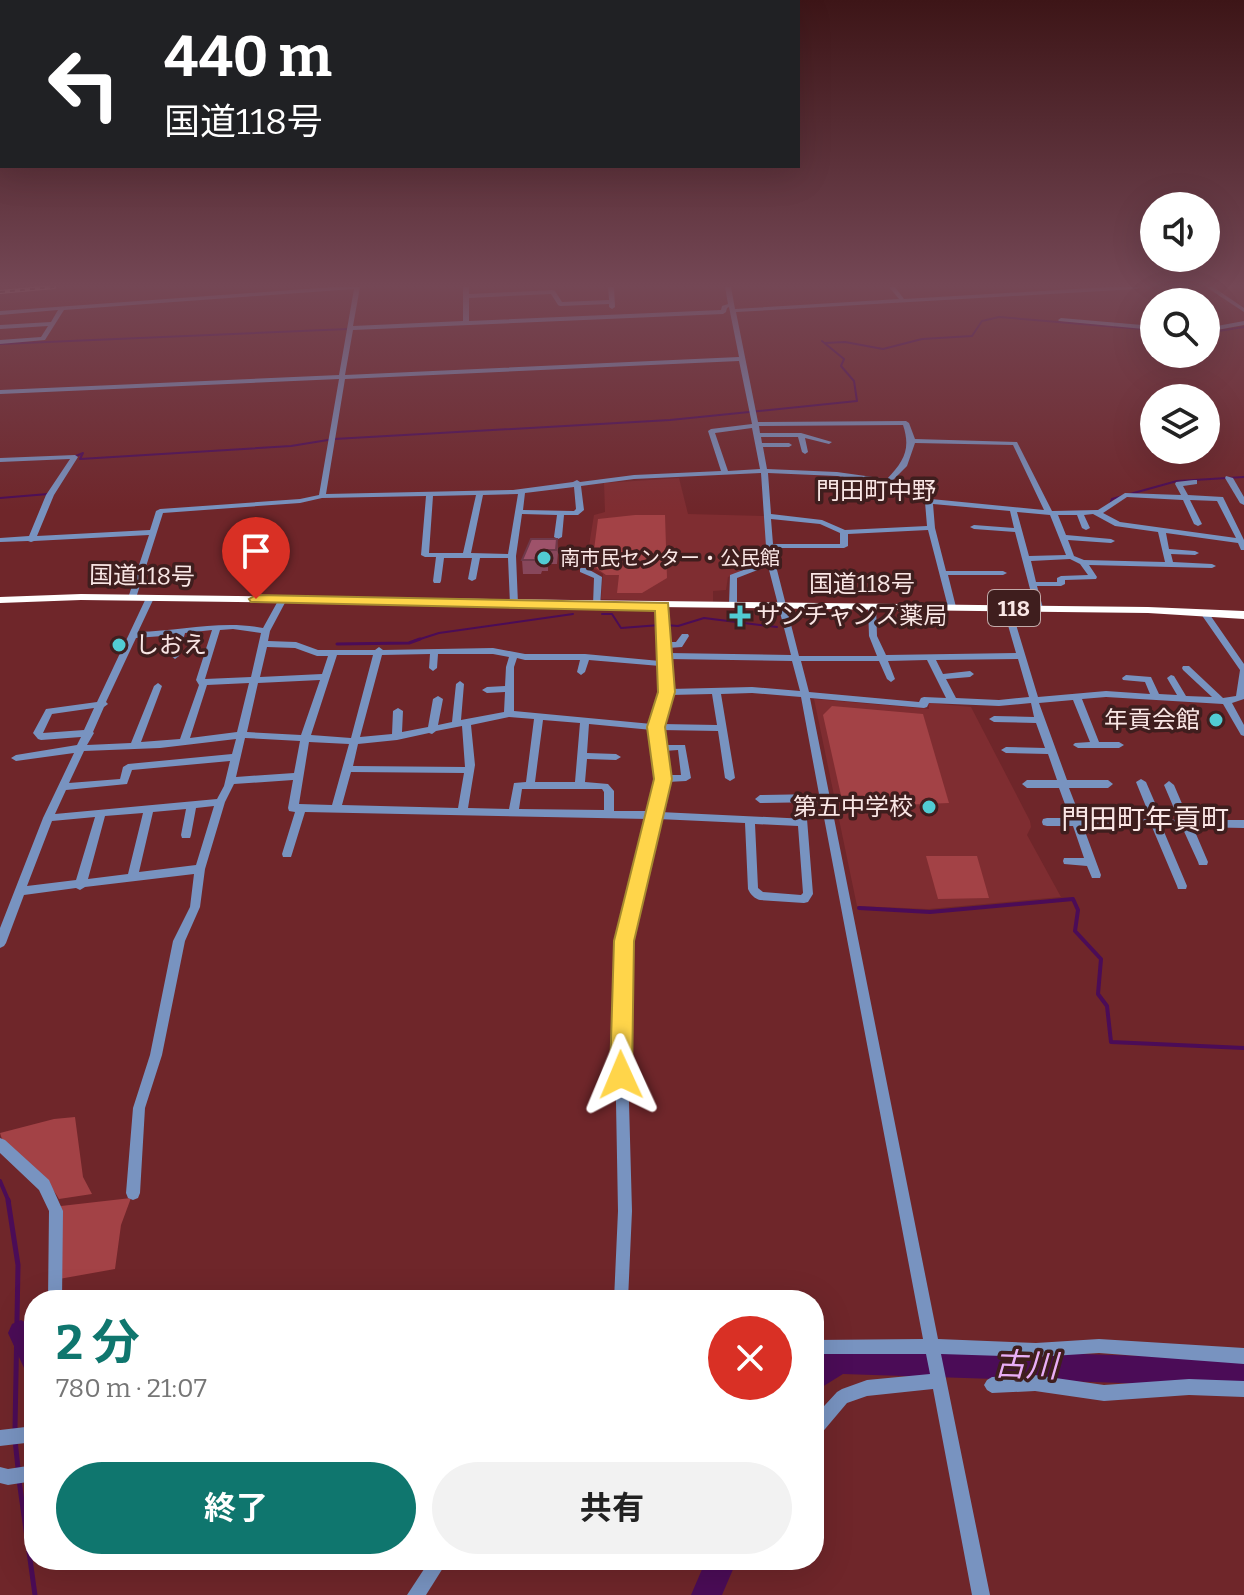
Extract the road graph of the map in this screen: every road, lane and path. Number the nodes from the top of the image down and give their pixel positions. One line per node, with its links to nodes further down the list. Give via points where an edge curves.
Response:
1 (344, 361): 4 (street)
2 (690, 361): 4 (street)
3 (742, 361): 6 (street)
4 (341, 378): 5 (street); 24 (street)
5 (0, 392)
6 (755, 425): 7 (street); 9 (street, via 906,423); 16 (street, via 711,431)
7 (757, 435): 8 (street); 11 (street)
8 (801, 435): 10 (street); 13 (street)
9 (912, 441): 18 (street, via 903,466); 31 (street, via 1015,443)
10 (829, 442)
11 (759, 445): 12 (street); 15 (street)
12 (789, 445)
13 (805, 452)
14 (0, 460): 48 (street, via 75,457 50,495)
15 (764, 471): 16 (street); 18 (street); 35 (street)
16 (725, 473): 19 (street)
17 (1229, 478): 28 (street)
18 (889, 481): 26 (street)
19 (577, 482): 21 (street); 32 (street, via 580,510)
20 (1194, 482): 25 (street, via 1179,484)
21 (522, 491): 22 (street); 30 (street)
22 (480, 493): 23 (street); 54 (street)
23 (430, 494): 24 (street); 56 (street, via 425,555)
24 (322, 496): 43 (street, via 160,511)
25 (1185, 497): 27 (street); 34 (street, via 1125,495); 36 (street)
26 (929, 501): 29 (street); 38 (street)
27 (1221, 501): 28 (street); 40 (street)
28 (1244, 503)
29 (1013, 509): 31 (street); 41 (street)
30 (518, 512): 32 (street); 55 (street)
31 (1051, 512): 33 (street); 46 (street)
32 (561, 513): 45 (street)
33 (1080, 513): 34 (street); 39 (street)
34 (1096, 513): 42 (street, via 1118,524)
35 (768, 516): 44 (street, via 822,522); 51 (street)
36 (1198, 524)
37 (974, 527): 41 (street)
38 (931, 528): 44 (street); 64 (street)
39 (1086, 528)
40 (1239, 529): 50 (street)
41 (1017, 530): 58 (street)
42 (1161, 530): 50 (street); 52 (street)
43 (154, 532): 48 (street); 69 (street)
44 (844, 532): 51 (street, via 846,545)
45 (558, 537)
46 (1063, 537): 49 (street); 57 (street)
47 (0, 540): 48 (street)
48 (31, 540)
49 (1111, 541)
50 (1243, 544)
51 (770, 546): 59 (street)
52 (1166, 551): 53 (street); 61 (street)
53 (1195, 553)
54 (472, 556): 55 (street); 56 (street); 66 (street)
55 (512, 556): 73 (street)
56 (440, 557): 67 (street)
57 (1071, 557): 58 (street); 60 (street)
58 (1025, 559): 68 (street)
59 (771, 562): 75 (street, via 733,577); 77 (street)
60 (1083, 562): 61 (street); 68 (street, via 1093,577)
61 (1169, 563): 62 (street)
62 (1212, 566)
63 (583, 570): 74 (street, via 598,577)
64 (943, 573): 65 (street); 79 (street)
65 (1003, 573)
66 (472, 579)
67 (437, 581)
68 (1032, 584): 81 (street)
69 (132, 598): 70 (highway, 国道118号 / 118); 72 (highway, 国道118号 / 118)
70 (150, 598): 71 (highway, 国道118号 / 118); 87 (street)
71 (283, 599): 73 (highway, 国道118号 / 118); 85 (street)
72 (0, 600)
73 (514, 604): 74 (highway, 国道118号 / 118)
74 (597, 605): 76 (highway, 国道118号 / 118)
75 (733, 605): 76 (highway, 国道118号 / 118); 77 (highway, 国道118号 / 118)
76 (662, 606): 94 (street)
77 (784, 606): 78 (highway, 国道118号 / 118); 100 (street)
78 (872, 606): 79 (highway, 国道118号 / 118); 99 (street, via 873,636)
79 (952, 607): 80 (highway, 国道118号 / 118)
80 (1007, 608): 81 (highway, 国道118号 / 118); 96 (street)
81 (1039, 608): 82 (highway, 国道118号 / 118)
82 (1205, 614): 83 (highway, 国道118号 / 118); 103 (street)
83 (1244, 615)
84 (217, 627): 85 (street); 86 (street); 112 (street)
85 (266, 631): 89 (street)
86 (181, 633): 87 (street); 95 (street)
87 (134, 635): 128 (street)
88 (685, 636): 94 (street)
89 (264, 644): 91 (street); 110 (street)
90 (379, 650): 91 (street); 92 (street); 144 (street)
91 (334, 652): 106 (street)
92 (434, 653): 93 (street); 101 (street)
93 (514, 655): 97 (street); 115 (street)
94 (665, 655): 97 (street); 100 (street); 118 (street)
95 (175, 656)
96 (1022, 656): 98 (street); 125 (street)
97 (585, 657): 104 (street)
98 (930, 657): 99 (street); 107 (street)
99 (881, 658): 100 (street); 111 (street)
100 (797, 659): 119 (street)
101 (433, 668)
102 (1186, 668): 126 (street)
103 (1244, 670): 121 (street)
104 (581, 672)
105 (970, 674): 107 (street)
106 (324, 677): 110 (street); 143 (street)
107 (940, 677): 127 (street)
108 (1126, 678): 122 (street, via 1148,679)
109 (1171, 678): 123 (street)
110 (255, 679): 112 (street); 141 (street)
111 (891, 679)
112 (202, 682): 145 (street)
113 (460, 684): 135 (street)
114 (158, 686): 149 (street)
115 (510, 689): 116 (street); 130 (street)
116 (487, 690)
117 (716, 690): 118 (street); 119 (street); 137 (street)
118 (666, 692): 136 (street)
119 (805, 695): 127 (street, via 924,705 924,700); 172 (street)
120 (1076, 696): 122 (street); 125 (street); 147 (street)
121 (1242, 696): 126 (street)
122 (1156, 697): 123 (street)
123 (1183, 698): 126 (street)
124 (438, 699): 138 (street)
125 (1034, 699): 127 (street); 133 (street)
126 (1223, 700): 140 (street)
127 (953, 702)
128 (103, 704): 139 (street); 139 (street, via 49,711 38,736)
129 (398, 711): 142 (street)
130 (509, 714): 131 (street); 135 (street)
131 (539, 717): 134 (street); 168 (street)
132 (994, 719): 133 (street)
133 (1040, 720): 153 (street)
134 (585, 721): 136 (street); 154 (street)
135 (461, 723): 138 (street); 159 (street)
136 (656, 727): 137 (street); 151 (street)
137 (722, 728): 161 (street)
138 (432, 731): 142 (street)
139 (89, 733): 150 (street)
140 (1244, 733)
141 (241, 735): 143 (street); 145 (street); 155 (street)
142 (397, 737): 144 (street)
143 (305, 738): 144 (street); 160 (street)
144 (355, 741): 158 (street)
145 (184, 742): 149 (street)
146 (1078, 745): 147 (street)
147 (1096, 745): 148 (street)
148 (1119, 745)
149 (135, 746): 150 (street)
150 (82, 748): 157 (street); 171 (street)
151 (658, 748): 162 (street); 162 (street, via 682,747 686,778)
152 (1006, 750): 153 (street)
153 (1051, 751): 166 (street)
154 (582, 756): 156 (street); 169 (street)
155 (236, 757): 163 (street); 171 (street, via 128,767 124,782)
156 (616, 757)
157 (16, 758)
158 (346, 769): 159 (street); 178 (street)
159 (469, 770): 179 (street)
160 (298, 776): 163 (street); 176 (street, via 293,808)
161 (730, 778)
162 (662, 779): 183 (street)
163 (230, 781): 174 (street)
164 (1141, 782): 188 (street)
165 (1027, 784): 166 (street)
166 (1063, 784): 167 (street); 187 (street)
167 (1108, 784)
168 (530, 785): 169 (street); 180 (street, via 517,785)
169 (580, 785): 182 (street, via 607,787)
170 (1169, 785): 189 (street)
171 (63, 787): 184 (street)
172 (824, 798): 173 (street); 209 (street)
173 (760, 799)
174 (220, 802): 175 (street); 197 (street)
175 (192, 805): 177 (street); 191 (street)
176 (301, 808): 178 (street); 193 (street)
177 (149, 809): 181 (street); 199 (street)
178 (336, 809): 179 (street)
179 (462, 811): 180 (street)
180 (514, 812): 182 (street)
181 (101, 814): 184 (street); 200 (street)
182 (609, 814): 183 (street)
183 (653, 815): 185 (street); 207 (street, via 624,941 620,994)
184 (48, 818): 202 (street)
185 (750, 821): 185 (street, via 803,822 808,894 804,899 760,896 753,889)
186 (1047, 822): 187 (street)
187 (1076, 822): 188 (street); 195 (street)
188 (1156, 823): 189 (street); 201 (street)
189 (1186, 823): 190 (street); 196 (street)
190 (1241, 824): 192 (street)
191 (186, 835)
192 (1244, 835)
193 (287, 854)
194 (1068, 861): 195 (street)
195 (1091, 862): 198 (street)
196 (1203, 862)
197 (200, 869): 199 (street); 205 (street, via 195,907 179,941 156,1055 139,1108)
198 (1096, 875)
199 (133, 876): 200 (street)
200 (80, 886): 202 (street)
201 (1182, 886)
202 (20, 891): 203 (street)
203 (0, 943)
204 (0, 1144): 206 (street, via 53,1197)
205 (133, 1193)
206 (55, 1290)
207 (621, 1290)
208 (824, 1347): 209 (street)
209 (932, 1347): 210 (street, via 1099,1346); 211 (street)
210 (1244, 1356)
211 (939, 1379): 214 (street, via 867,1388 842,1397); 221 (street)
212 (992, 1385): 213 (street, via 1035,1383 1104,1393)
213 (1244, 1389)
214 (824, 1418)
215 (24, 1435): 216 (street)
216 (0, 1438)
217 (24, 1474): 218 (street)
218 (0, 1475)
219 (433, 1570): 220 (street)
220 (416, 1595)
221 (981, 1595)

